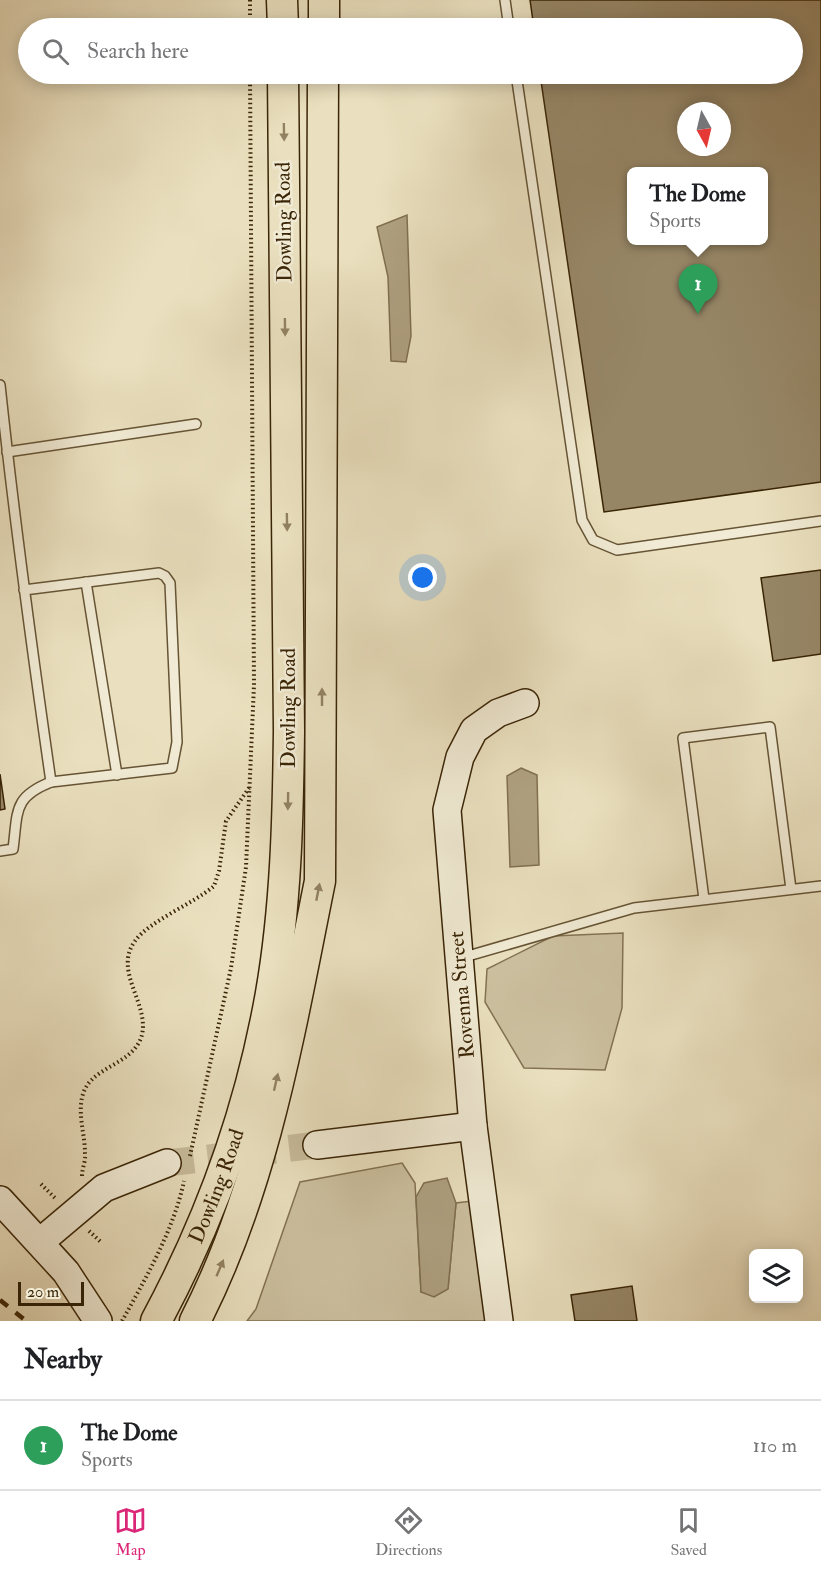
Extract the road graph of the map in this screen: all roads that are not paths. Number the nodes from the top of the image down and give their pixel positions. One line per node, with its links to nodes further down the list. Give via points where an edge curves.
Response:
1 (282, 0): 4 (main road)
2 (324, 0): 5 (main road)
3 (505, 0): 6 (lane)
4 (283, 18)
5 (324, 18)
6 (508, 18)
7 (283, 84): 30 (main road, Dowling Road, one-way to 30, via 289,730 282,895 271,992 252,1080 201,1232)
8 (323, 84): 31 (main road, Dowling Road, one-way to 8, via 239,1224 258,1163 320,881)
9 (517, 84): 13 (lane, via 582,520 593,540 617,550)
10 (0, 384): 12 (lane)
11 (196, 424): 12 (lane)
12 (7, 452): 15 (lane)
13 (821, 520)
14 (86, 582): 15 (lane); 17 (lane); 17 (lane, via 159,573 170,583 177,742 172,768)
15 (24, 590): 18 (lane)
16 (525, 703): 23 (street, Rovenna Street, via 498,713 474,730 459,757 452,784 447,810)
17 (117, 775): 18 (lane)
18 (51, 782): 19 (lane, via 30,790 18,807 13,849)
19 (0, 851)
20 (821, 886): 21 (lane)
21 (791, 889): 22 (lane); 22 (lane, via 770,727 683,738)
22 (705, 899): 23 (lane, via 634,908)
23 (459, 959): 24 (street, Rovenna Street)
24 (473, 1126): 25 (street); 32 (street, Rovenna Street)
25 (317, 1145)
26 (180, 1167): 28 (street, via 104,1188)
27 (0, 1200): 28 (street)
28 (40, 1242): 29 (street, via 66,1272)
29 (98, 1321)
30 (156, 1321)
31 (195, 1321)
32 (499, 1321)

